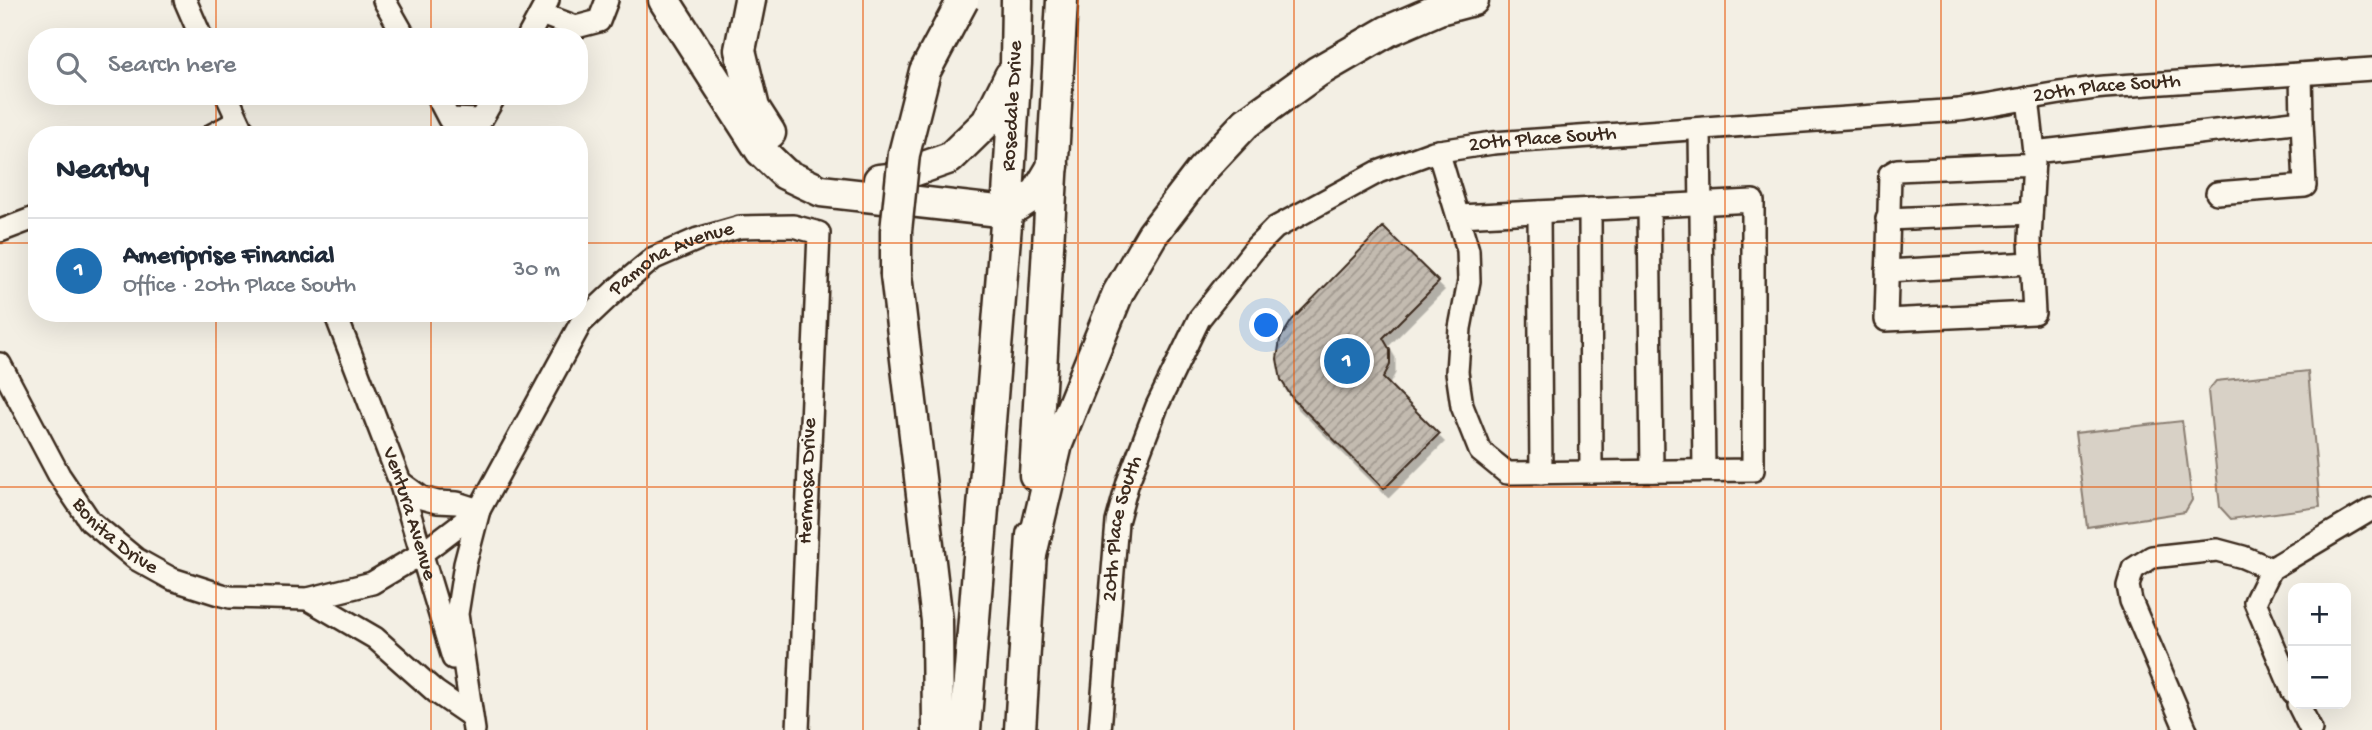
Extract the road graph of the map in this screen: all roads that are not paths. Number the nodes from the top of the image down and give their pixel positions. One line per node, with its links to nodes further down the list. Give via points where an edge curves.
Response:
1 (185, 0): 11 (street)
2 (384, 0): 12 (street)
3 (607, 0): 10 (street, via 599,21 576,27)
4 (664, 0): 31 (highway, via 761,152 785,174 821,191)
5 (750, 0): 14 (highway, via 740,50 754,108 791,155 824,171 862,181 890,179 950,158 987,122)
6 (963, 0): 60 (highway, bridge, via 925,71 904,154 897,231 897,275 937,621)
7 (1017, 0): 14 (highway, Rosedale Drive)
8 (1062, 0): 26 (highway)
9 (1473, 0): 53 (highway, via 1388,31 1317,72 1246,123 1201,171 1152,235 1118,293 1057,444)
10 (544, 7): 13 (street)
11 (197, 28)
12 (400, 28)
13 (533, 28)
14 (1016, 63): 31 (highway, Rosedale Drive)
15 (2372, 69): 16 (street, 20th Place South)
16 (2301, 74): 17 (street, 20th Place South, via 2104,87); 21 (street)
17 (2028, 98): 23 (street, 20th Place South, via 1959,110); 25 (street)
18 (231, 105): 22 (street)
19 (442, 105): 20 (street, via 449,119 481,120)
20 (490, 105)
21 (2302, 121): 25 (street); 27 (street, via 2305,186)
22 (241, 126)
23 (1700, 129): 24 (street, 20th Place South); 28 (street)
24 (1438, 151): 34 (street); 63 (street, 20th Place South, via 1378,172 1275,229 1199,319 1157,407 1117,522)
25 (2034, 158): 33 (street); 35 (street, via 1897,170 1888,182)
26 (1054, 164): 31 (highway, via 1037,193); 53 (highway)
27 (2217, 192)
28 (1702, 203): 29 (street); 45 (street); 45 (street, via 1753,201 1753,470)
29 (1649, 206): 30 (street); 46 (street)
30 (1590, 209): 32 (street); 47 (street)
31 (1007, 212): 61 (highway, Rosedale Drive)
32 (1539, 212): 34 (street); 48 (street)
33 (2031, 214): 35 (street); 39 (street)
34 (1460, 216): 48 (street, via 1469,281 1457,372 1462,407 1480,451 1507,473)
35 (1887, 219): 40 (street)
36 (28, 220): 37 (street)
37 (0, 231)
38 (819, 233): 41 (street, Pamona Avenue, via 793,226 740,228 698,239 654,258); 59 (street, Hermosa Drive)
39 (2031, 263): 40 (street); 40 (street, via 2034,313 1886,320)
40 (1887, 271)
41 (588, 317)
42 (338, 322): 49 (street, Ventura Avenue)
43 (582, 322): 51 (street, Pamona Avenue)
44 (0, 364): 55 (street, Bonita Drive, via 59,475 90,521 136,559 172,579 230,597)
45 (1704, 470): 46 (street)
46 (1652, 471): 47 (street)
47 (1591, 472): 48 (street)
48 (1541, 473)
49 (400, 482): 51 (street, via 422,498); 52 (street, Ventura Avenue)
50 (2372, 509): 54 (street)
51 (479, 510): 52 (street, Pamona Avenue); 58 (street, Pamona Avenue, via 457,614)
52 (421, 555): 55 (street, Bonita Drive, via 372,583); 58 (street, Ventura Avenue)
53 (1031, 555): 62 (highway)
54 (2271, 569): 56 (street, via 2255,601); 64 (street, via 2217,550 2152,557 2133,569 2127,586 2131,601)
55 (308, 599): 58 (street, Bonita Drive, via 375,638)
56 (2288, 680)
57 (2300, 709): 65 (street)
58 (473, 723)
59 (798, 730)
60 (938, 730)
61 (965, 730)
62 (1020, 730)
63 (1100, 730)
64 (2186, 730)
65 (2311, 730)

